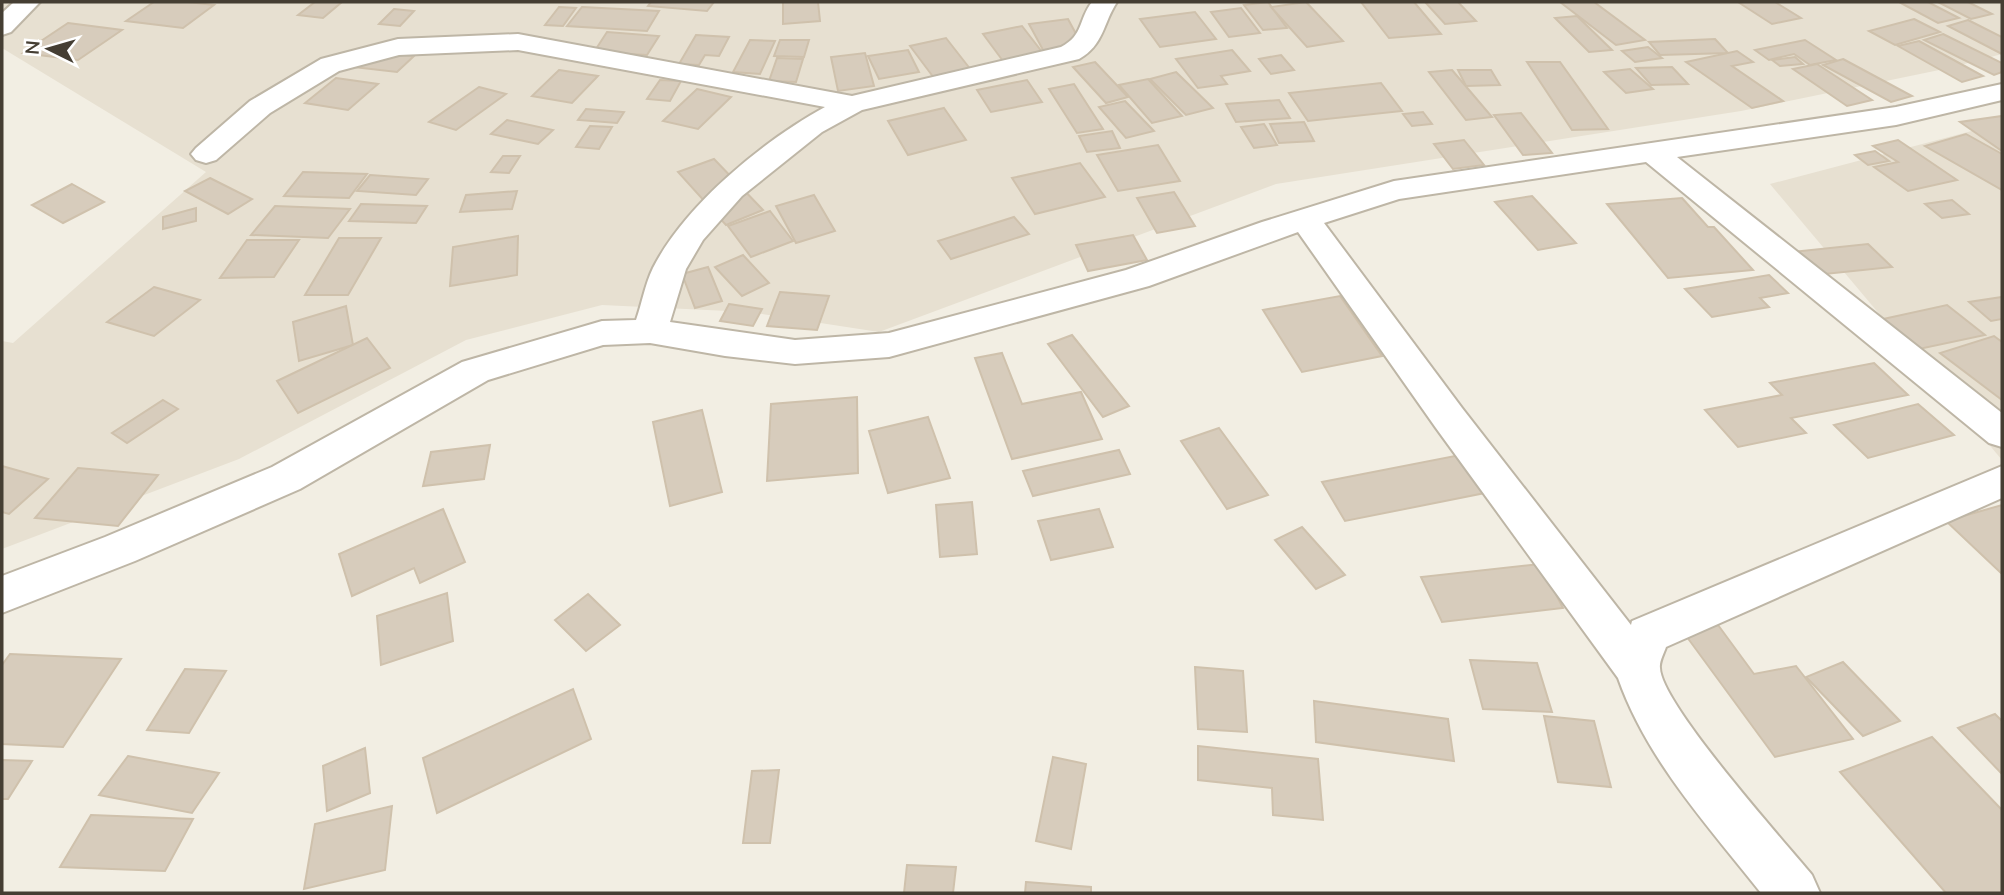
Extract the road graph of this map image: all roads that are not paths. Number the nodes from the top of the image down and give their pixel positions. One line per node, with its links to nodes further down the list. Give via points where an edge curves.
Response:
1 (28, 2): 3 (street)
2 (1105, 2): 5 (street, via 1084,47 1070,53)
3 (2, 27)
4 (2002, 92): 6 (street, via 1896,116)
5 (852, 103): 7 (street, via 518,42 398,47 330,65 260,107); 9 (street, via 812,126 731,190 691,234 669,269)
6 (1652, 152): 8 (street, via 1394,190); 10 (street)
7 (206, 154)
8 (1306, 219): 9 (street, via 1137,278 889,345 795,352); 13 (street)
9 (650, 331): 12 (street, via 602,334 475,372 286,478)
10 (2002, 433)
11 (2002, 481): 13 (street, via 1648,635)
12 (2, 595)
13 (1637, 668): 14 (street, via 1651,706 1699,778)
14 (1794, 893)

